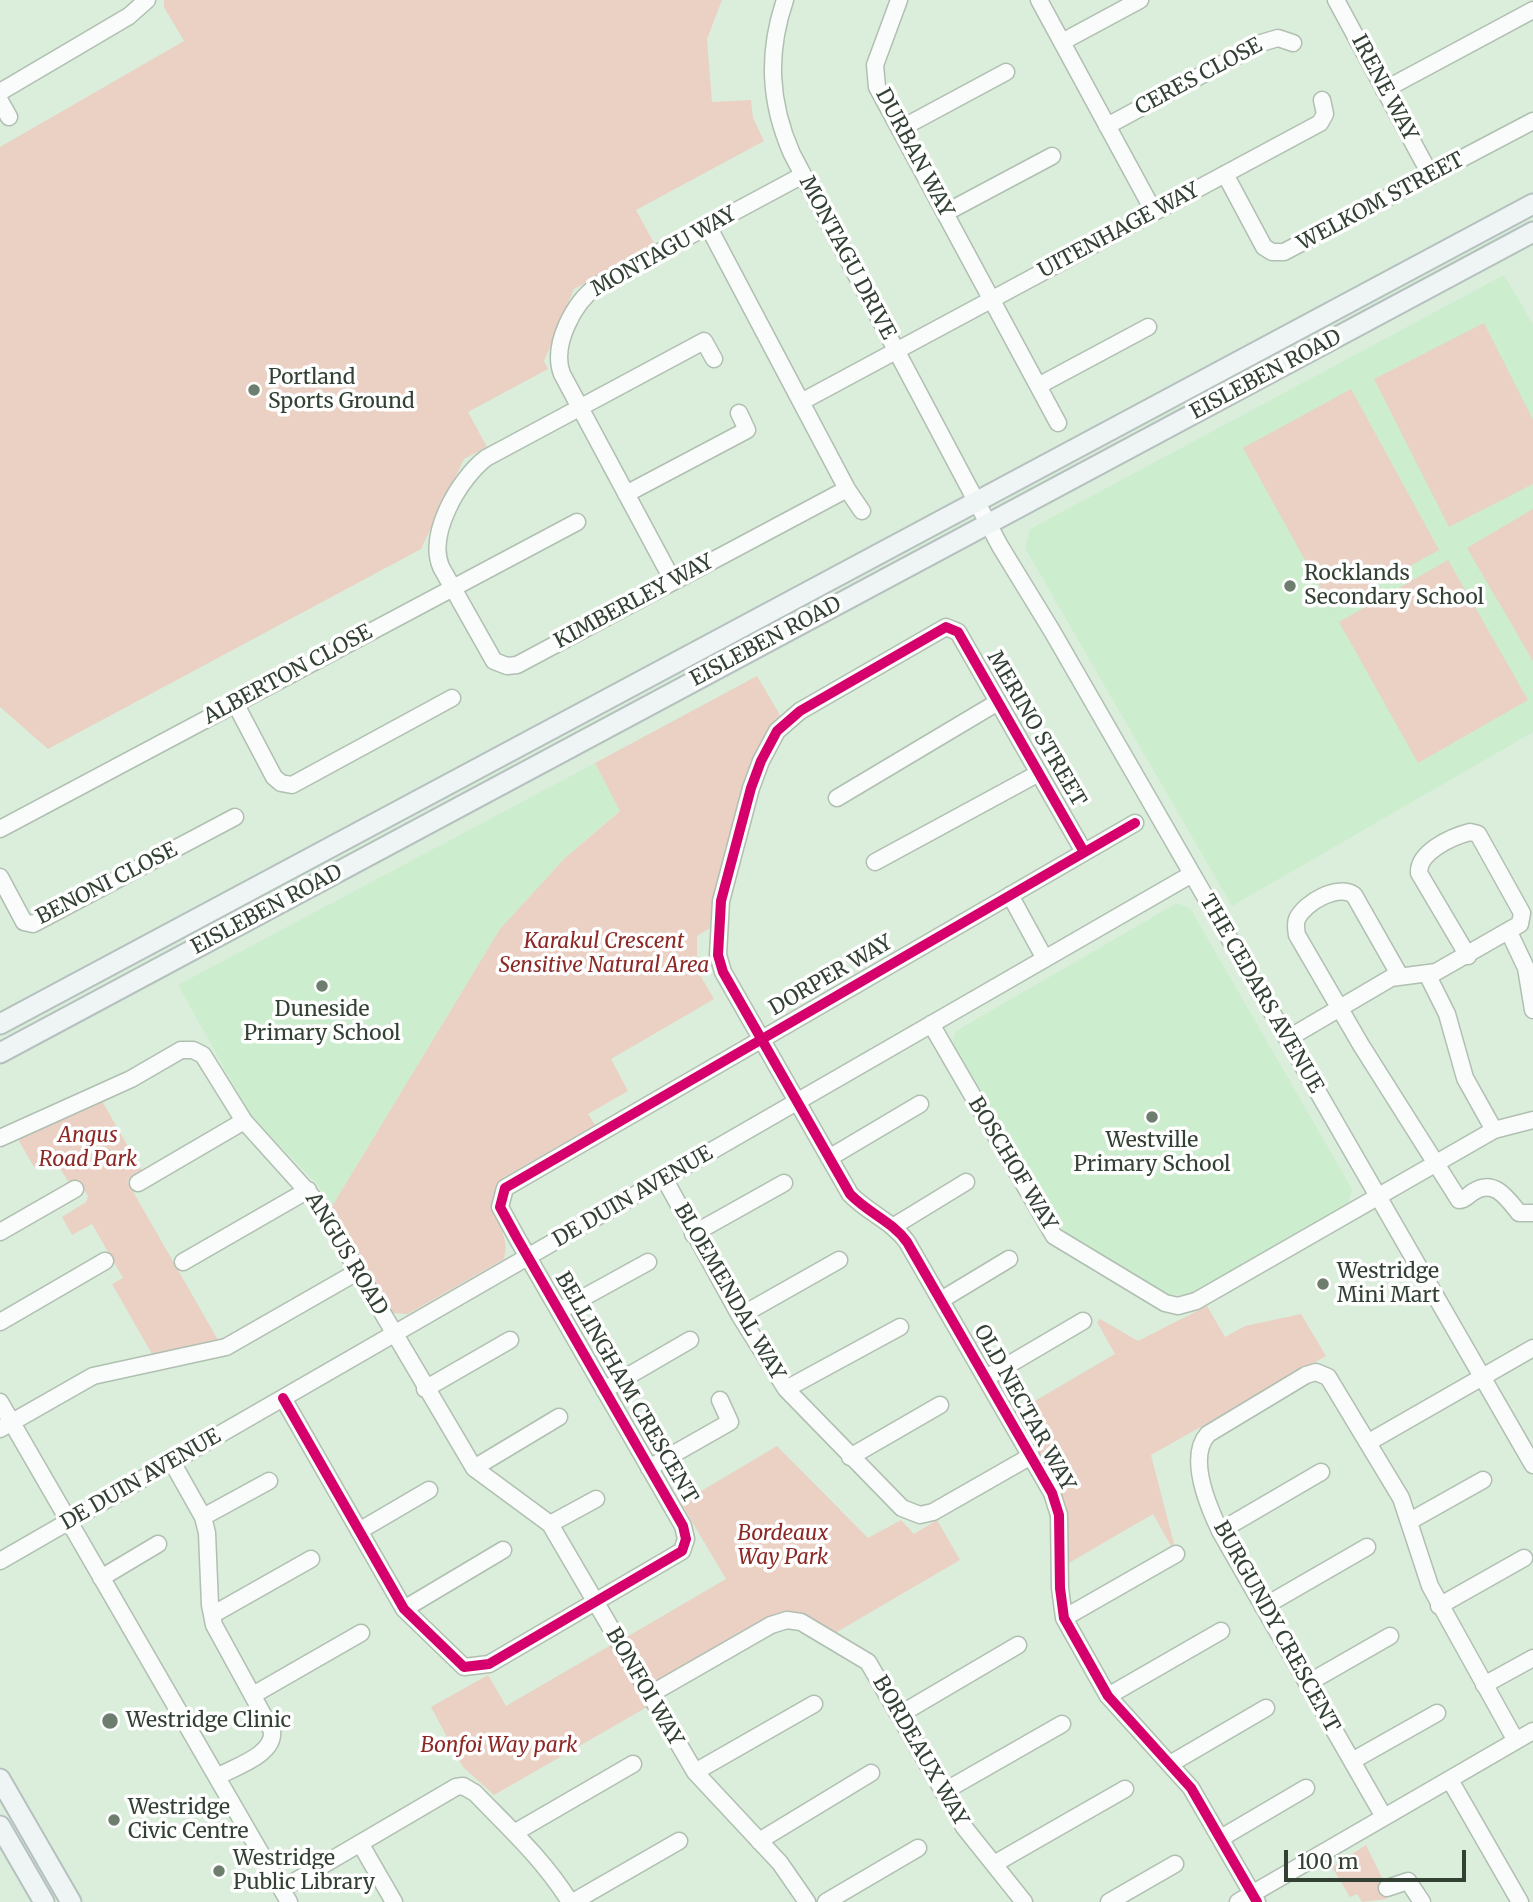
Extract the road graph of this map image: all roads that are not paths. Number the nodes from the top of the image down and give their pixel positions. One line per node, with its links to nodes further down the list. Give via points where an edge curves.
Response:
1 (147, 0): 12 (street, via 129,16)
2 (785, 0): 21 (street, MONTAGU DRIVE, via 774,38 772,84 785,139)
3 (899, 0): 18 (street, DURBAN WAY, via 875,73 877,87)
4 (1039, 0): 8 (street)
5 (1140, 0): 8 (street)
6 (1340, 1): 11 (street, IRENE WAY)
7 (1533, 10): 11 (street)
8 (1062, 42): 17 (street)
9 (1293, 43): 17 (street, CERES CLOSE, via 1278,38 1261,43)
10 (1006, 72): 18 (street)
11 (1384, 90): 22 (street, IRENE WAY)
12 (0, 92)
13 (1322, 100): 20 (street, UITENHAGE WAY, via 1325,114 1320,123)
14 (0, 101): 15 (street)
15 (9, 117)
16 (1533, 121): 22 (street, WELKOM STREET)
17 (1107, 126): 24 (street)
18 (900, 129): 25 (street, DURBAN WAY)
19 (1052, 156): 25 (street)
20 (1225, 174): 22 (street, WELKOM STREET, via 1264,247 1277,253 1291,250); 24 (street, UITENHAGE WAY)
21 (803, 175): 26 (street, MONTAGU WAY); 30 (street, MONTAGU DRIVE)
22 (1431, 176)
23 (1528, 207): 27 (street); 39 (main road, EISLEBEN ROAD)
24 (1154, 212): 28 (street, UITENHAGE WAY)
25 (945, 213): 28 (street, DURBAN WAY)
26 (708, 226): 33 (street); 34 (street, MONTAGU WAY, via 598,285 582,299 558,355 562,374)
27 (1533, 230): 42 (main road, EISLEBEN ROAD)
28 (992, 300): 30 (street, UITENHAGE WAY); 32 (street, DURBAN WAY)
29 (1148, 327): 32 (street)
30 (896, 350): 33 (street, UITENHAGE WAY); 39 (street, MONTAGU DRIVE)
31 (714, 359): 34 (street, via 704,341)
32 (1038, 386): 36 (street, DURBAN WAY)
33 (801, 402): 37 (street)
34 (580, 408): 38 (street, MONTAGU WAY); 44 (street, via 486,458 466,477 436,544)
35 (739, 413): 38 (street, via 747,429)
36 (1058, 423)
37 (847, 489): 40 (street); 43 (street, KIMBERLEY WAY)
38 (626, 494): 43 (street, MONTAGU WAY)
39 (978, 501): 42 (street, MONTAGU DRIVE); 66 (main road, EISLEBEN ROAD)
40 (862, 510)
41 (577, 522): 44 (street, ALBERTON CLOSE)
42 (990, 522): 56 (street, THE CEDARS AVENUE); 70 (main road, EISLEBEN ROAD)
43 (673, 581): 44 (street, KIMBERLEY WAY, via 511,666 490,656)
44 (452, 587): 48 (street, ALBERTON CLOSE)
45 (952, 628): 47 (street, MERINO STREET); 68 (street, OLD NECTAR WAY, via 946,627 800,711 783,723 761,761 718,926 723,972)
46 (452, 698): 48 (street, via 292,785 274,778)
47 (998, 702): 49 (street, MERINO STREET); 50 (street)
48 (235, 703): 53 (street, ALBERTON CLOSE)
49 (1039, 773): 54 (street, MERINO STREET); 55 (street)
50 (838, 798)
51 (235, 817): 57 (street, BENONI CLOSE, via 33,924 24,922)
52 (1135, 823): 54 (street, DORPER WAY)
53 (0, 829)
54 (1084, 852): 58 (street, DORPER WAY)
55 (875, 862)
56 (1192, 874): 61 (street, DE DUIN AVENUE); 69 (street, THE CEDARS AVENUE)
57 (0, 877)
58 (1010, 895): 61 (street); 68 (street, DORPER WAY)
59 (1509, 932): 60 (street); 60 (street, via 1520,924 1522,913 1478,834 1462,834 1426,854 1419,873); 65 (street, via 1526,968)
60 (1468, 956): 62 (street)
61 (1045, 959): 67 (street, DE DUIN AVENUE)
62 (1427, 974): 63 (street); 75 (street, via 1447,1014 1465,1078)
63 (1400, 976): 64 (street); 64 (street, via 1354,895 1336,890 1302,911 1295,922 1297,935)
64 (1340, 1008): 69 (street); 78 (street)
65 (1533, 1010)
66 (0, 1024)
67 (931, 1024): 71 (street, DE DUIN AVENUE); 85 (street, BOSCHOF WAY, via 1054,1236 1165,1303 1178,1306 1196,1301)
68 (760, 1039): 71 (street, OLD NECTAR WAY); 90 (street, DORPER WAY, via 505,1188 500,1207)
69 (1287, 1039): 85 (street, THE CEDARS AVENUE)
70 (0, 1053)
71 (797, 1102): 77 (street, OLD NECTAR WAY); 79 (street, DE DUIN AVENUE)
72 (920, 1104): 77 (street)
73 (1533, 1120): 75 (street, BOSCHOF WAY)
74 (244, 1121): 76 (street, ANGUS ROAD, via 207,1059 187,1049); 81 (street); 84 (street, ANGUS ROAD)
75 (1494, 1130): 78 (street, BOSCHOF WAY)
76 (0, 1138)
77 (829, 1158): 87 (street, OLD NECTAR WAY, via 860,1205)
78 (1437, 1163): 85 (street, BOSCHOF WAY); 86 (street, via 1460,1202 1474,1191 1493,1187 1519,1213)
79 (664, 1178): 89 (street, BLOEMENDAL WAY); 90 (street, DE DUIN AVENUE)
80 (966, 1182): 87 (street)
81 (138, 1183)
82 (784, 1183): 89 (street)
83 (75, 1189): 88 (street)
84 (308, 1189): 94 (street); 96 (street, ANGUS ROAD)
85 (1378, 1196): 108 (street, THE CEDARS AVENUE)
86 (1533, 1213)
87 (894, 1226): 97 (street, OLD NECTAR WAY)
88 (0, 1233)
89 (694, 1234): 99 (street, BLOEMENDAL WAY)
90 (528, 1257): 98 (street, BELLINGHAM CRESCENT); 103 (street, DE DUIN AVENUE)
91 (1009, 1259): 97 (street)
92 (839, 1260): 99 (street)
93 (105, 1261): 101 (street)
94 (183, 1262)
95 (648, 1262): 98 (street)
96 (357, 1272): 103 (street, ANGUS ROAD); 117 (street, via 226,1347 93,1376)
97 (940, 1300): 107 (street, OLD NECTAR WAY)
98 (559, 1311): 111 (street, BELLINGHAM CRESCENT)
99 (740, 1316): 110 (street, BLOEMENDAL WAY)
100 (1083, 1321): 107 (street)
101 (0, 1322)
102 (900, 1327): 110 (street)
103 (393, 1335): 109 (street, BONFOI WAY); 112 (street, DE DUIN AVENUE)
104 (510, 1340): 109 (street)
105 (690, 1340): 111 (street)
106 (1533, 1348): 108 (street)
107 (986, 1377): 119 (street, OLD NECTAR WAY)
108 (1482, 1377): 118 (street); 122 (street, THE CEDARS AVENUE)
109 (425, 1389): 123 (street, BONFOI WAY)
110 (786, 1389): 120 (street, BLOEMENDAL WAY)
111 (604, 1390): 124 (street, BELLINGHAM CRESCENT)
112 (283, 1398): 121 (street, DE DUIN AVENUE); 134 (street, BELLINGHAM CRESCENT)
113 (720, 1400): 124 (street, via 730,1422)
114 (0, 1402): 117 (street)
115 (940, 1405): 120 (street)
116 (559, 1417): 123 (street)
117 (6, 1426): 131 (street)
118 (1369, 1442): 132 (street, BURGUNDY CRESCENT); 135 (street, BURGUNDY CRESCENT, via 1328,1377 1316,1372 1215,1429 1202,1440 1198,1458)
119 (1031, 1456): 120 (street, BLOEMENDAL WAY, via 920,1515 902,1508); 149 (street, OLD NECTAR WAY, via 1058,1508)
120 (850, 1457)
121 (172, 1462): 130 (street); 131 (street, DE DUIN AVENUE)
122 (1533, 1465)
123 (474, 1468): 133 (street, BONFOI WAY)
124 (649, 1468): 144 (street, BELLINGHAM CRESCENT, via 683,1526 682,1551)
125 (1321, 1472): 135 (street)
126 (1483, 1480): 132 (street)
127 (269, 1481): 130 (street)
128 (429, 1490): 134 (street)
129 (596, 1499): 133 (street)
130 (203, 1517): 148 (street)
131 (69, 1521): 142 (street, DE DUIN AVENUE); 143 (street)
132 (1410, 1521): 146 (street, BURGUNDY CRESCENT)
133 (550, 1524): 144 (street, BONFOI WAY)
134 (359, 1531): 147 (street, BELLINGHAM CRESCENT)
135 (1220, 1531): 145 (street, BURGUNDY CRESCENT)
136 (158, 1544): 143 (street)
137 (1367, 1547): 145 (street)
138 (503, 1550): 147 (street)
139 (1176, 1554): 149 (street)
140 (1524, 1558): 146 (street)
141 (311, 1559): 148 (street)
142 (0, 1561)
143 (102, 1578): 172 (street)
144 (596, 1602): 147 (street, BELLINGHAM CRESCENT, via 489,1664 474,1668 464,1667); 158 (street, BONFOI WAY)
145 (1263, 1606): 155 (street, BURGUNDY CRESCENT)
146 (1439, 1606): 156 (street, BURGUNDY CRESCENT)
147 (404, 1609)
148 (212, 1615): 157 (street)
149 (1064, 1618): 159 (street, OLD NECTAR WAY)
150 (1222, 1631): 159 (street)
151 (361, 1633): 157 (street)
152 (1390, 1636): 155 (street)
153 (1018, 1645): 163 (street)
154 (1533, 1658): 156 (street)
155 (1308, 1683): 167 (street, BURGUNDY CRESCENT)
156 (1484, 1685): 166 (street, BURGUNDY CRESCENT)
157 (254, 1695): 172 (street, via 272,1731 271,1744)
158 (649, 1695): 163 (street, BORDEAUX WAY, via 787,1620 800,1622 868,1662); 170 (street, BONFOI WAY)
159 (1108, 1696): 169 (street, OLD NECTAR WAY)
160 (814, 1703): 170 (street)
161 (1266, 1708): 169 (street)
162 (1437, 1713): 167 (street)
163 (900, 1714): 177 (street, BORDEAUX WAY)
164 (1062, 1724): 177 (street)
165 (1533, 1731): 166 (street)
166 (1516, 1741): 174 (street)
167 (1352, 1761): 178 (street, BURGUNDY CRESCENT)
168 (633, 1764): 180 (street)
169 (1170, 1764): 181 (street, OLD NECTAR WAY, via 1191,1788)
170 (695, 1772): 183 (street, BONFOI WAY)
171 (871, 1773): 183 (street)
172 (216, 1777): 189 (street)
173 (0, 1779): 192 (main road)
174 (1450, 1780): 178 (street); 200 (street)
175 (1306, 1788): 181 (street)
176 (1125, 1789): 186 (street)
177 (943, 1792): 186 (street, BORDEAUX WAY, via 973,1841)
178 (1384, 1817): 190 (street)
179 (0, 1826): 191 (main road)
180 (514, 1833): 184 (street, via 475,1793 459,1786); 194 (street)
181 (1221, 1838): 190 (street, OLD NECTAR WAY)
182 (679, 1841): 194 (street)
183 (759, 1841): 195 (street, BONFOI WAY)
184 (360, 1843): 189 (street); 193 (street)
185 (918, 1848): 196 (street)
186 (994, 1864): 197 (street, BORDEAUX WAY)
187 (1175, 1864): 198 (street)
188 (1387, 1888): 199 (street, via 1408,1881)
189 (285, 1896)
190 (1249, 1899)
191 (44, 1902)
192 (71, 1902)
193 (394, 1902)
194 (571, 1902)
195 (807, 1902)
196 (826, 1902)
197 (1024, 1902)
198 (1109, 1902)
199 (1422, 1902)
200 (1520, 1902)

